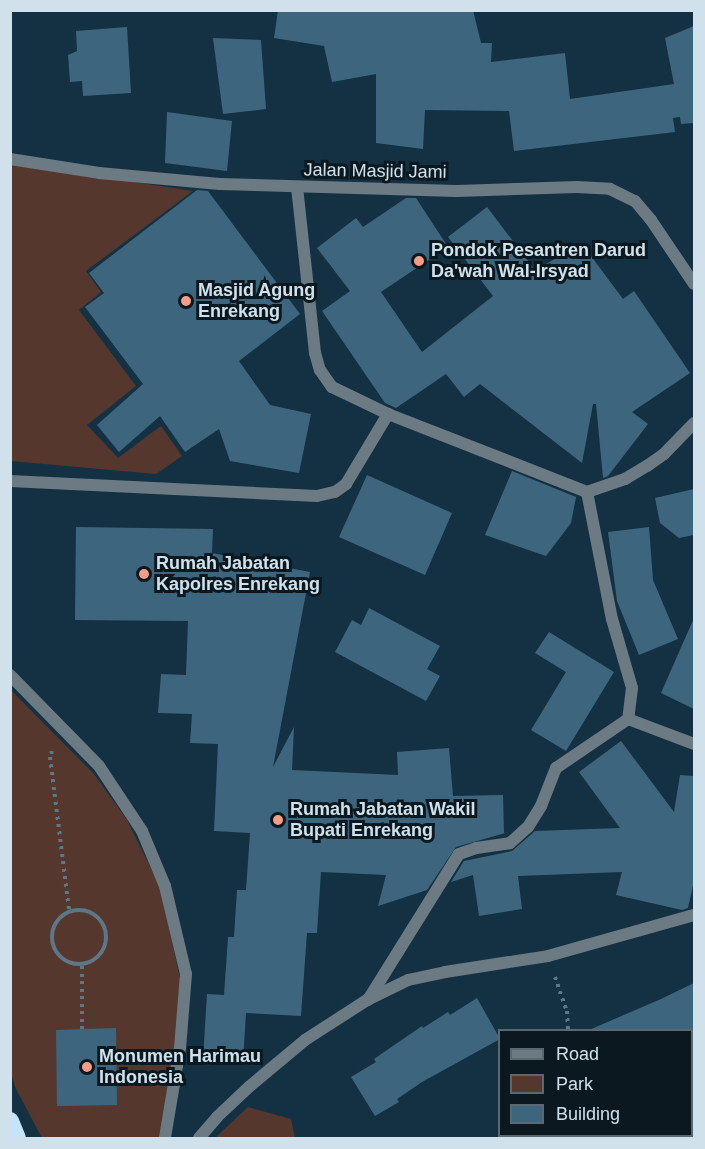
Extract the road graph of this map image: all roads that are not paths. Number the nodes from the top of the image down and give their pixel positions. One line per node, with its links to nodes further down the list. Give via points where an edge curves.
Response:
1 (10, 159): 2 (street, Jalan Masjid Jami, via 99,173)
2 (297, 187): 3 (street, Jalan Masjid Jami, via 610,189 635,201); 4 (street, via 320,370 332,387)
3 (694, 284)
4 (388, 414): 6 (street, via 346,484 335,492 317,496); 7 (street)
5 (694, 423): 7 (street, via 647,466 625,479)
6 (10, 481)
7 (587, 492): 9 (street, via 612,619 632,688)
8 (10, 675): 15 (street, via 99,766 142,831 165,886 186,974 180,1048)
9 (628, 719): 10 (street); 12 (street, via 556,768 541,806 528,827 510,843 459,854)
10 (694, 744)
11 (694, 915): 12 (street, via 548,956 408,980)
12 (368, 1000): 16 (street, via 305,1040 241,1094)
13 (10, 1121): 14 (highway)
14 (17, 1138)
15 (165, 1138)
16 (199, 1138)

